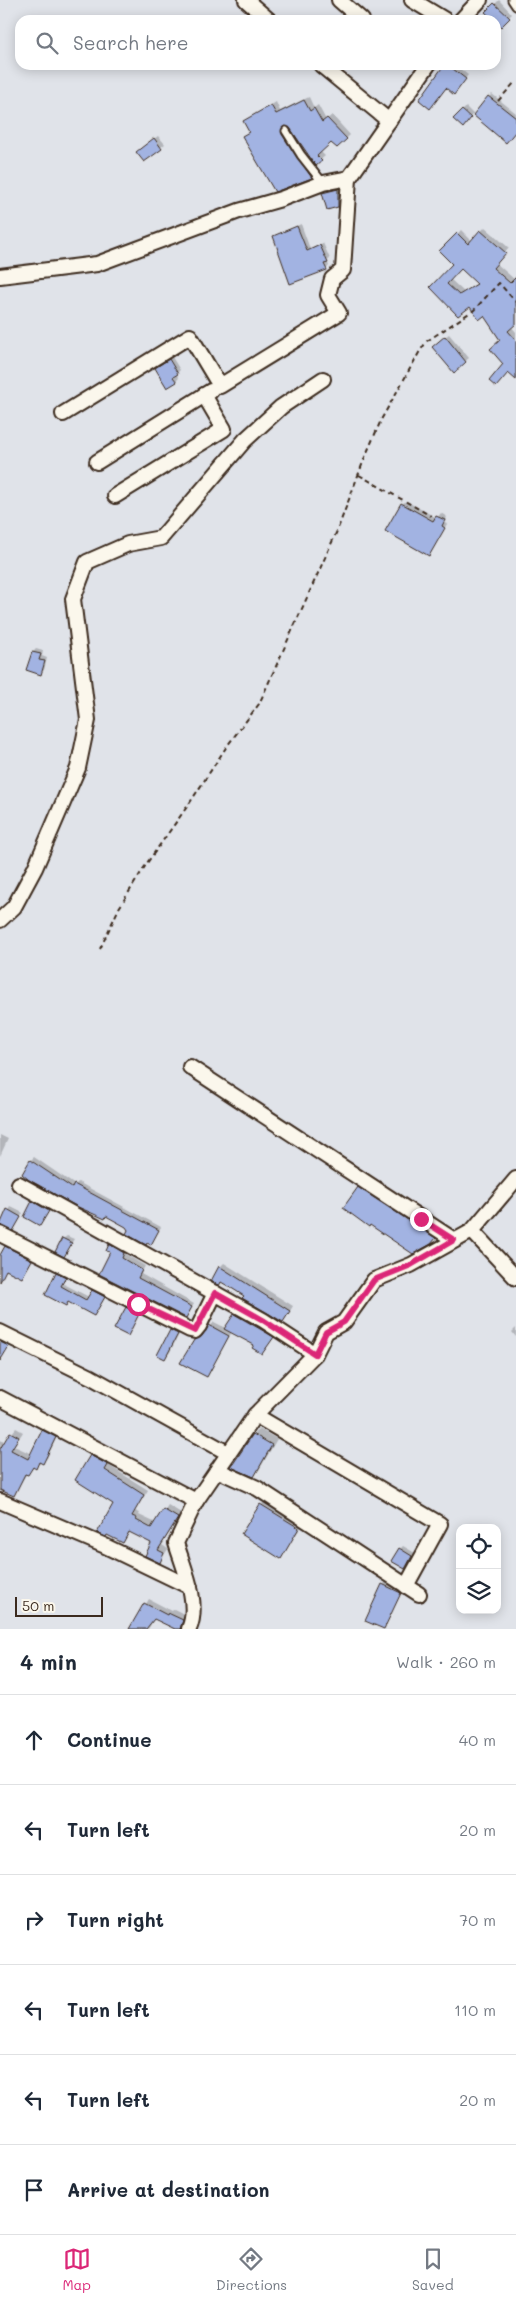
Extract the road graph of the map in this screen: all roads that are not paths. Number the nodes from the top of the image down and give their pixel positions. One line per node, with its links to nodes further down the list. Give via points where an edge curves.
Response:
1 (246, 0): 7 (street)
2 (338, 0): 8 (street)
3 (412, 0): 9 (street)
4 (480, 0): 10 (street)
5 (512, 0): 6 (lane)
6 (516, 6)
7 (263, 15)
8 (356, 15)
9 (437, 15)
10 (466, 15)
11 (327, 70): 13 (street)
12 (420, 70): 13 (street)
13 (388, 121): 15 (street)
14 (286, 131): 16 (lane)
15 (348, 178): 16 (street); 19 (street, via 343,270 336,274 328,295 339,314)
16 (322, 183): 17 (street, via 97,264)
17 (0, 276)
18 (323, 379): 24 (street, via 281,407 246,440 161,538 128,544 87,562 73,599 88,720 78,768 35,868 14,907)
19 (220, 386): 20 (street); 21 (street, via 190,336)
20 (204, 395): 22 (street); 23 (street, via 224,429)
21 (63, 414)
22 (97, 462)
23 (115, 496)
24 (0, 920)
25 (190, 1067): 30 (street)
26 (516, 1179): 28 (street)
27 (19, 1184): 32 (street)
28 (472, 1231): 30 (street); 31 (street)
29 (0, 1234): 32 (street, via 190,1330 195,1331 199,1326)
30 (454, 1240): 34 (street, via 411,1265 374,1280 344,1322 326,1332)
31 (516, 1278)
32 (215, 1293): 34 (street)
33 (0, 1332): 37 (street, via 91,1377)
34 (315, 1354): 36 (street)
35 (0, 1399): 39 (street)
36 (255, 1415): 37 (street); 41 (street, via 440,1524)
37 (228, 1454): 38 (street)
38 (217, 1470): 39 (street); 41 (street, via 257,1488)
39 (196, 1501): 42 (street, via 176,1544)
40 (0, 1502): 42 (street)
41 (406, 1586): 43 (street)
42 (190, 1587): 44 (street, via 194,1618)
43 (419, 1594)
44 (189, 1629)

